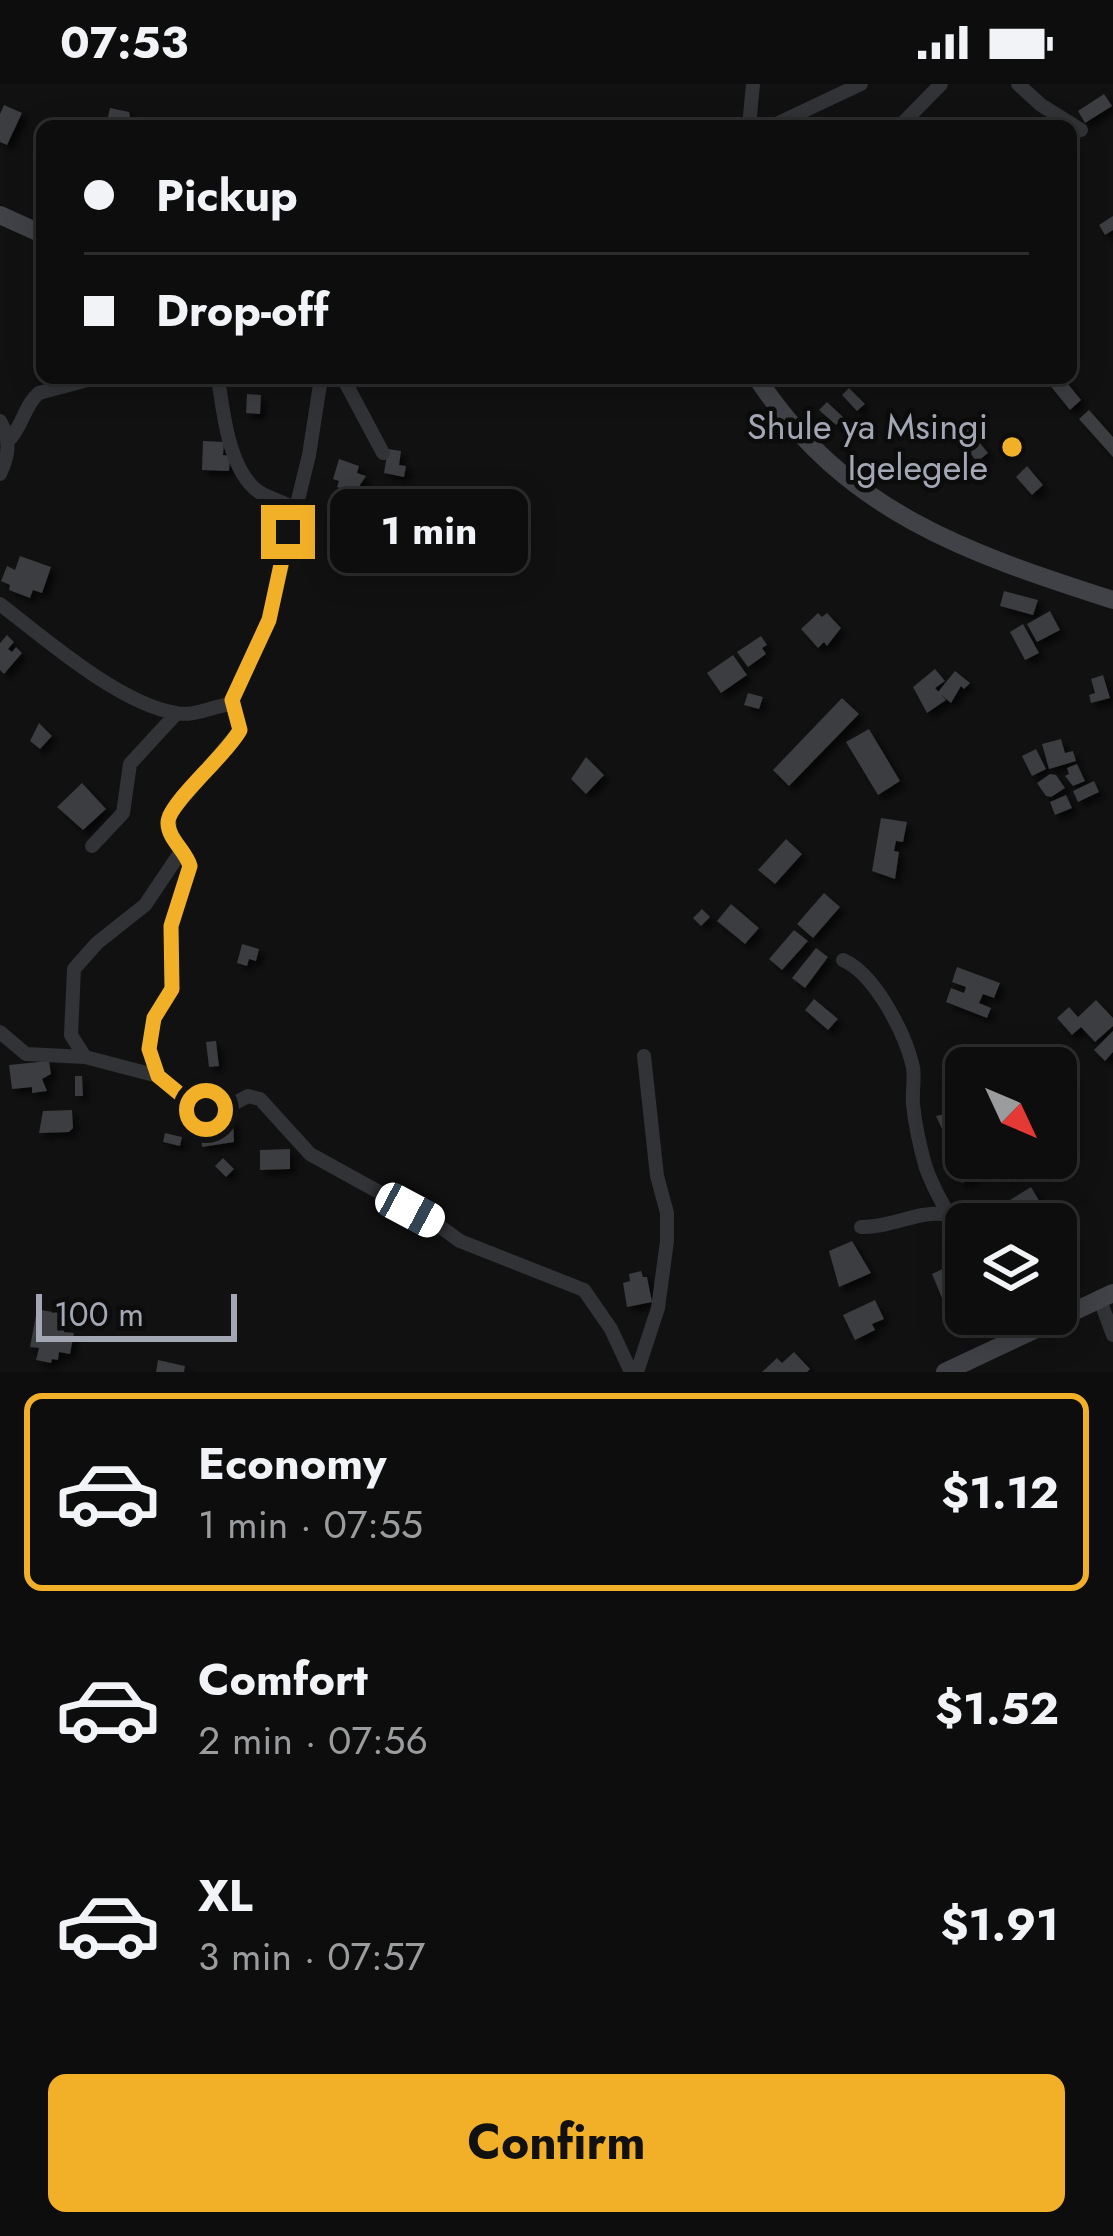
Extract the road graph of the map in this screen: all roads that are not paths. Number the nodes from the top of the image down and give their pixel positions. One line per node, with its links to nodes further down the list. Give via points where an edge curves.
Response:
1 (753, 84): 5 (street)
2 (861, 84): 6 (street)
3 (941, 84): 7 (street)
4 (1018, 84): 8 (street)
5 (750, 120)
6 (785, 120)
7 (906, 120)
8 (1067, 120)
9 (1077, 127): 10 (street)
10 (1081, 130)
11 (0, 215): 12 (main road)
12 (36, 231)
13 (70, 384): 19 (street, via 32,398)
14 (219, 384): 22 (street, via 248,481)
15 (320, 384): 22 (street)
16 (346, 384): 20 (street)
17 (762, 384): 23 (main road, via 820,457 866,495 926,530)
18 (0, 422): 19 (street)
19 (8, 441): 21 (street)
20 (383, 454)
21 (0, 474)
22 (295, 509): 25 (street, via 269,620)
23 (1113, 600)
24 (0, 604): 26 (street, via 116,688)
25 (231, 704): 26 (street); 28 (street, via 236,737 169,815)
26 (176, 714): 27 (street, via 138,751 125,777 123,813)
27 (92, 847)
28 (182, 850): 32 (street, via 145,905 74,969 71,1035); 33 (street, via 190,866 171,926 172,989 154,1018 149,1049)
29 (843, 960): 34 (street, via 874,986 912,1064 916,1127)
30 (0, 1032): 32 (street, via 26,1054)
31 (644, 1056): 41 (street, via 668,1214 658,1309)
32 (85, 1057): 33 (street)
33 (158, 1076): 41 (street, via 206,1110 260,1099 310,1154 460,1241 584,1290)
34 (945, 1208)
35 (945, 1215): 36 (street)
36 (861, 1227)
37 (1106, 1295): 38 (main road); 40 (street)
38 (1077, 1308)
39 (1020, 1335): 42 (main road)
40 (1113, 1335)
41 (634, 1372)
42 (945, 1372)

